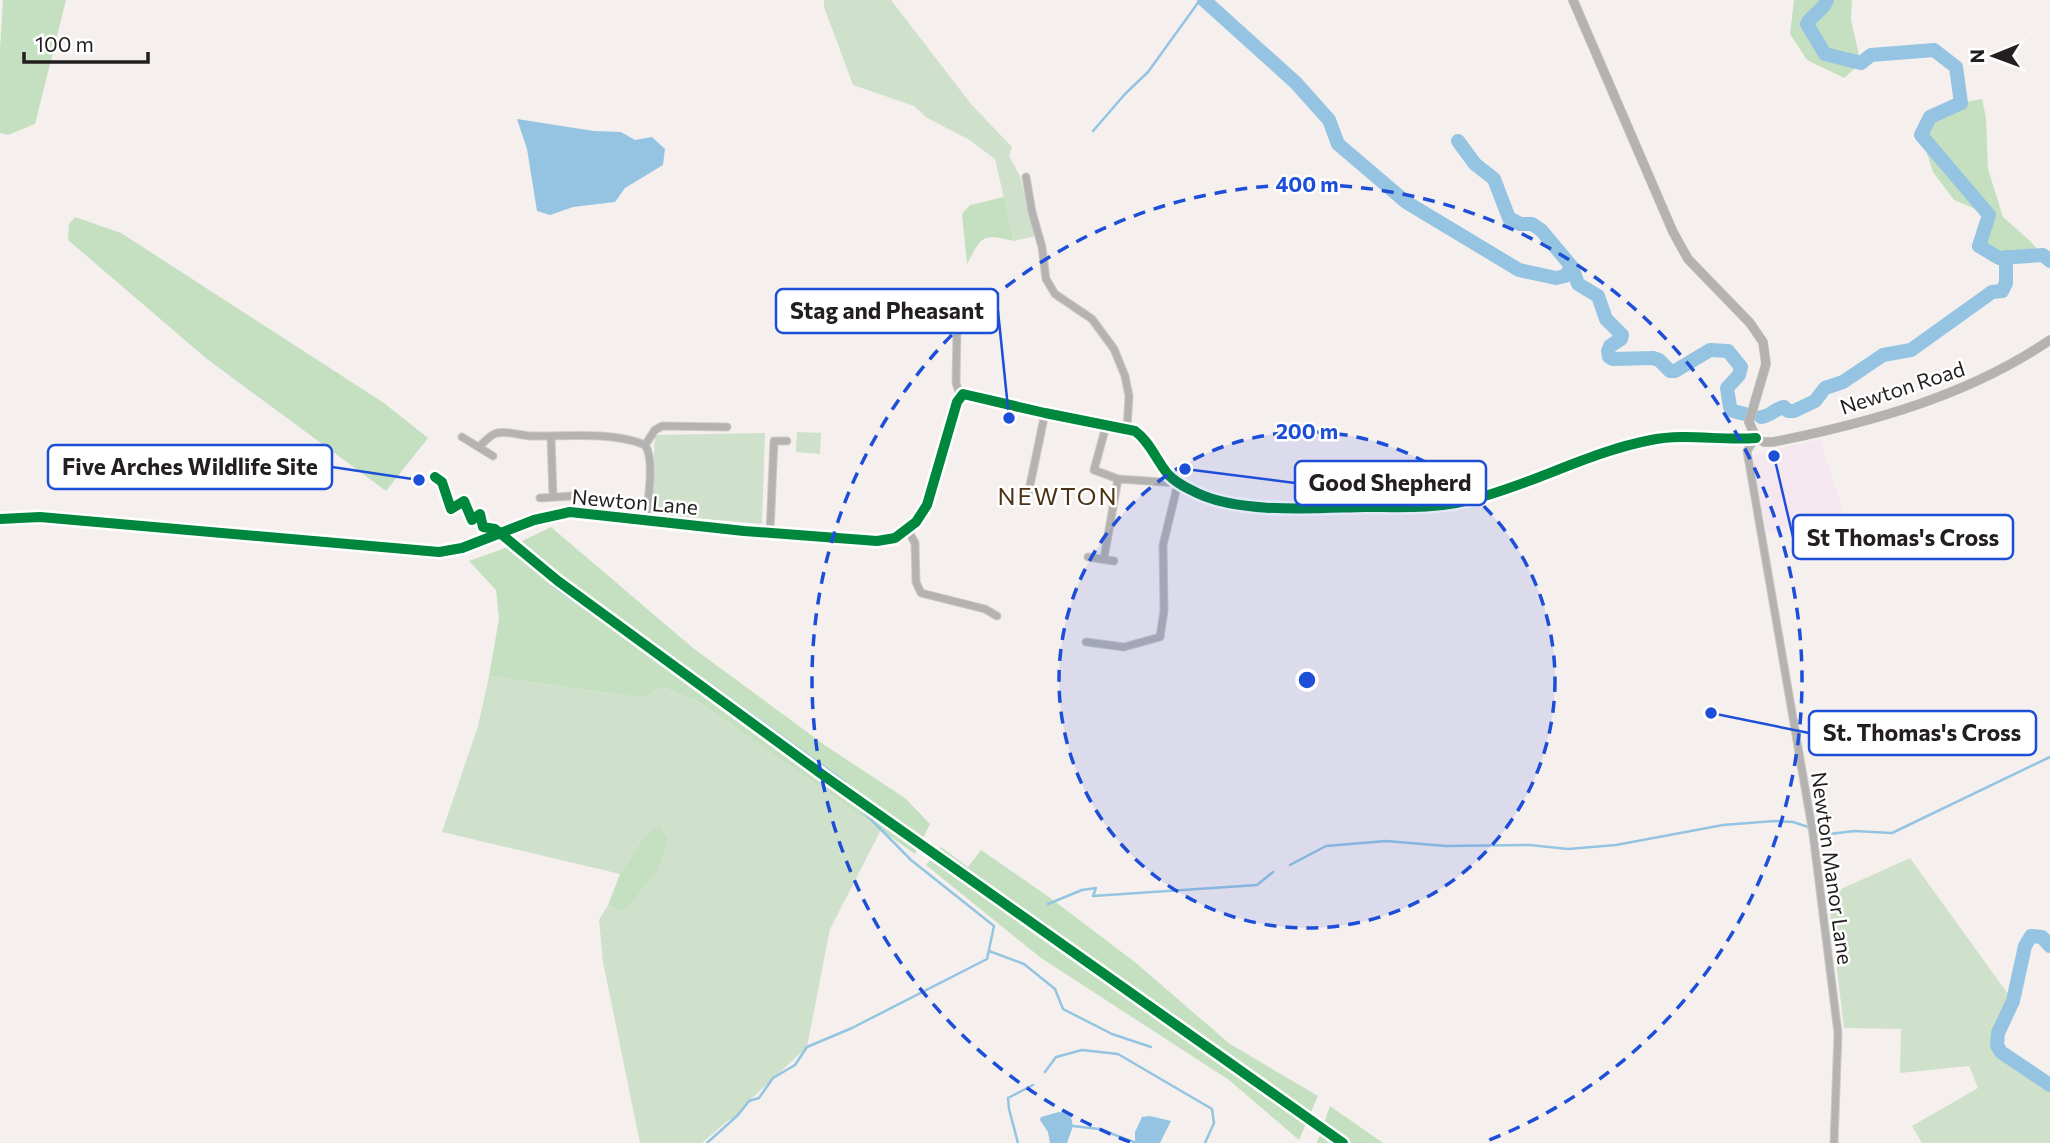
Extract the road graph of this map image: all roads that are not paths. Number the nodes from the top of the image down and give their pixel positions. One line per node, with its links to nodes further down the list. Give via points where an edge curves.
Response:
1 (1573, 0): 12 (street, via 1673,232 1688,259 1763,342 1766,364 1749,422)
2 (1026, 177): 9 (street, via 1046,279 1055,294 1092,319 1114,348 1129,396)
3 (957, 330): 5 (street, via 956,383)
4 (2050, 340): 12 (street, Newton Road, via 1994,373 1915,406 1773,442)
5 (963, 394): 6 (street); 25 (street, via 927,505)
6 (1045, 413): 7 (street); 19 (street)
7 (1106, 426): 9 (street); 17 (street, via 1094,470)
8 (727, 428): 14 (street, via 662,426)
9 (1126, 429): 18 (street, via 1143,438)
10 (462, 437): 15 (street)
11 (551, 437): 14 (street, via 584,436); 15 (street, via 500,433); 21 (street)
12 (1756, 438): 18 (street, Newton Road, via 1653,439 1444,506 1247,505 1215,500); 32 (street, Newton Manor Lane, via 1747,451 1813,834 1838,1033)
13 (787, 441): 26 (street, via 774,441)
14 (645, 445): 24 (street, via 650,452)
15 (480, 446): 16 (street)
16 (493, 456)
17 (1118, 479): 18 (street); 28 (street)
18 (1178, 483): 31 (street, via 1163,545 1160,637 1124,647)
19 (1028, 495)
20 (572, 496): 21 (street)
21 (553, 497): 22 (street)
22 (540, 498)
23 (0, 519): 24 (street, Newton Lane, via 40,517 439,552 570,512)
24 (646, 519): 26 (street, Newton Lane)
25 (908, 530): 26 (street, Newton Lane, via 877,541); 30 (street, via 915,543 916,582 921,593)
26 (771, 533)
27 (1088, 557): 28 (street)
28 (1104, 558): 29 (street)
29 (1114, 561)
30 (997, 616)
31 (1086, 642)
32 (1834, 1143)

